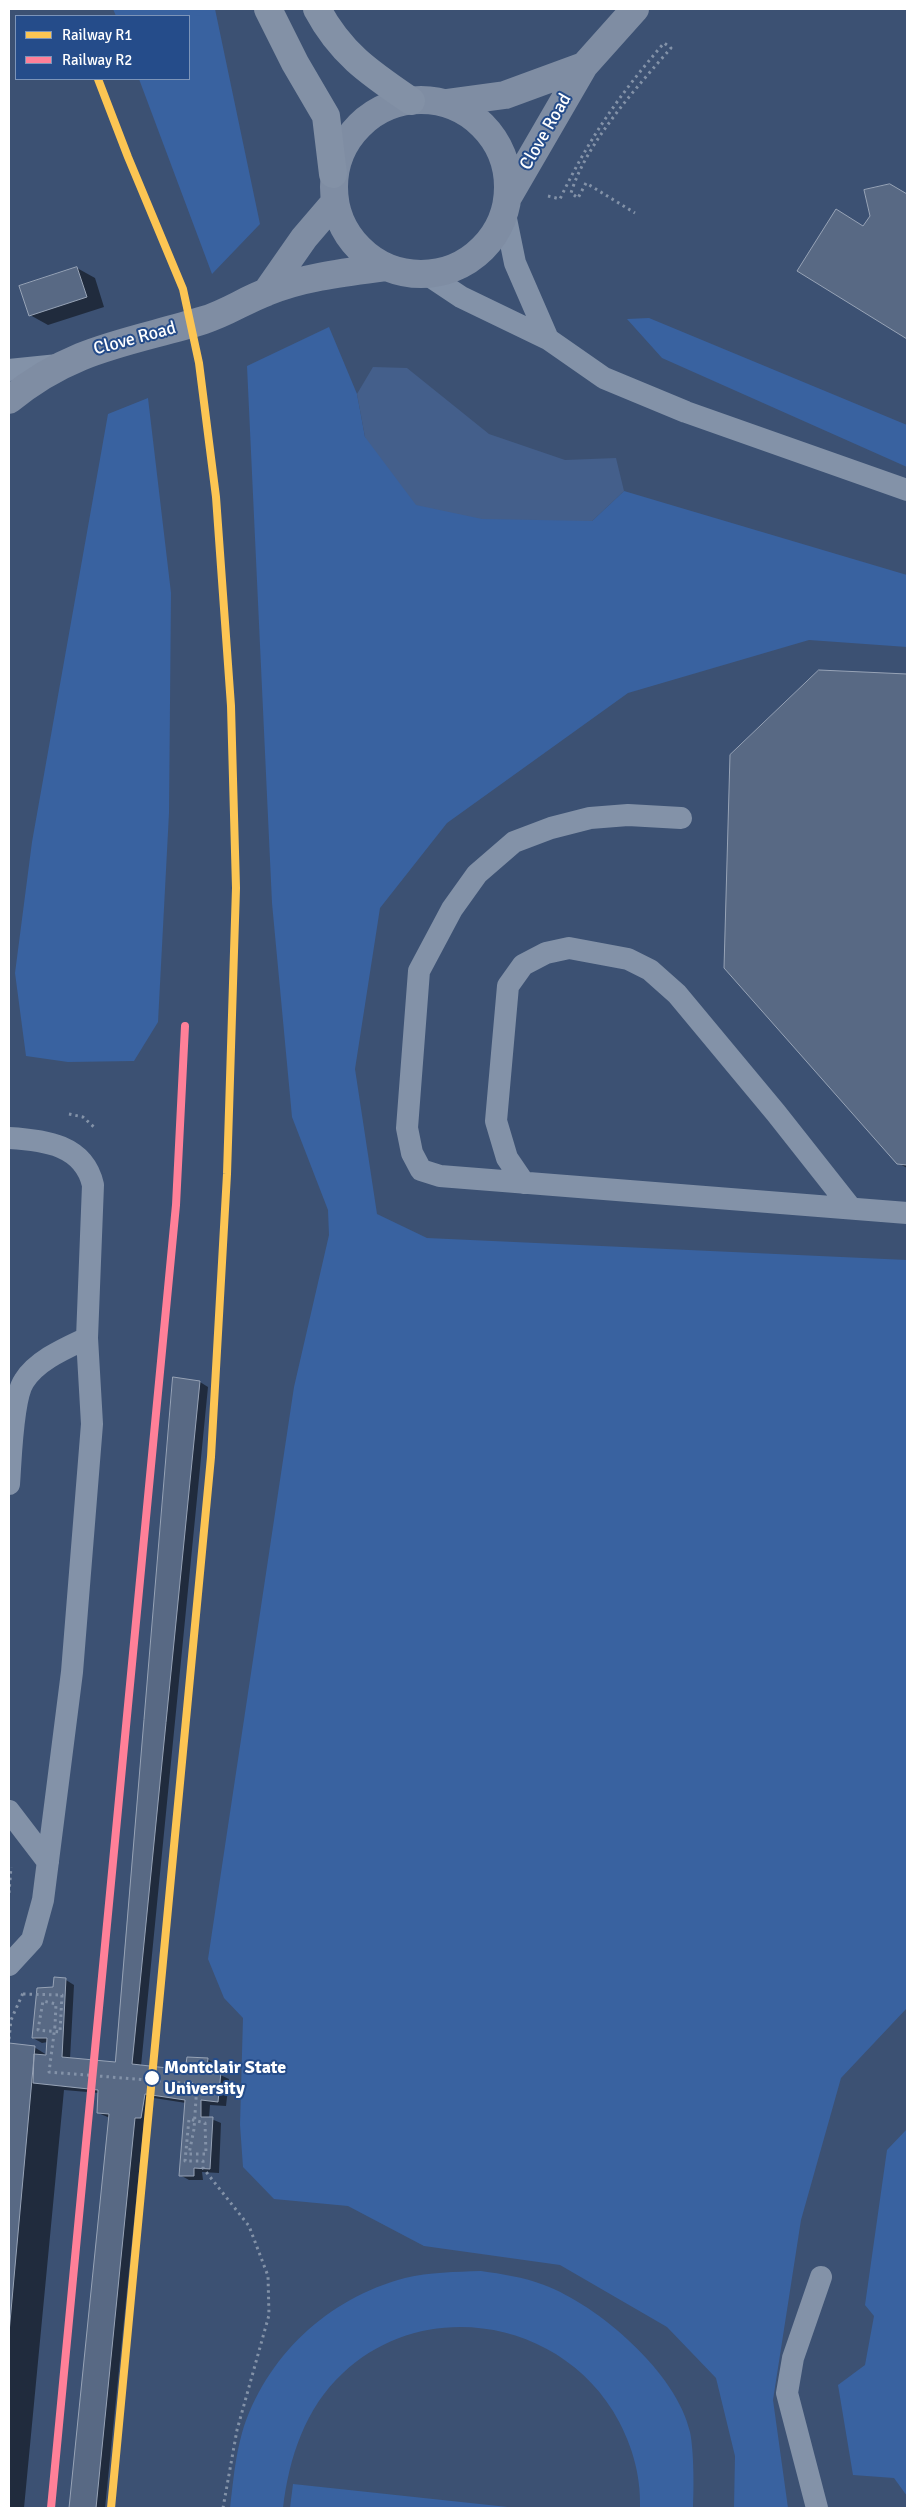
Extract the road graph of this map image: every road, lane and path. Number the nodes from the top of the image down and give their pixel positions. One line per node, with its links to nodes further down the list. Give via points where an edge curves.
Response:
1 (268, 9): 7 (highway, via 326,116)
2 (317, 9): 5 (highway, via 328,30 351,57)
3 (635, 9): 4 (street, Clove Road)
4 (584, 66): 6 (street, Clove Road, via 506,95); 10 (street, Clove Road)
5 (411, 101): 6 (street, Clove Road, via 422,99); 7 (street, Clove Road, via 398,102 375,112 355,129 341,150)
6 (446, 103): 10 (street, Clove Road, via 468,113 495,141 504,159 508,178)
7 (334, 174): 9 (street, Clove Road)
8 (545, 195): 11 (path, via 560,199 600,123 664,43 671,48 611,121 571,193 578,198 586,183)
9 (334, 203): 12 (street, Clove Road, via 344,229 362,252); 14 (street, Clove Road, via 304,238)
10 (506, 205): 13 (street, Clove Road, via 498,229 485,246 450,270); 15 (lane, via 515,263)
11 (636, 213)
12 (386, 267): 13 (street, Clove Road, via 407,274); 14 (street, Clove Road, via 337,273)
13 (428, 274): 15 (lane, via 460,297)
14 (267, 292): 16 (street, Clove Road, via 206,320 92,351)
15 (548, 339): 19 (lane, via 604,378 686,412)
16 (58, 366): 17 (lane); 18 (street, Clove Road, via 29,383)
17 (9, 370)
18 (9, 400)
19 (907, 490)
20 (681, 818): 22 (lane, via 628,815 590,818 514,842 477,874 452,909 419,971 407,1128 412,1153 421,1170 440,1176)
21 (9, 1138): 25 (lane, via 38,1140 64,1148 90,1171 94,1186)
22 (524, 1183): 23 (lane); 23 (lane, via 507,1158 496,1121 508,986 523,965 546,953 569,948 628,959 650,970 677,994)
23 (851, 1208): 24 (lane)
24 (907, 1213)
25 (87, 1338): 26 (lane, via 65,1348 33,1370 23,1382 18,1397); 29 (lane, via 91,1433 72,1672)
26 (9, 1484)
27 (9, 1811): 29 (lane)
28 (10, 1860): 30 (path)
29 (48, 1862): 31 (lane, via 43,1900 32,1940)
30 (9, 1893)
31 (9, 1965)
32 (22, 1994): 34 (path, bridge, via 62,1995 60,2032 38,2030 43,2001 56,2004 55,2026 49,2072 197,2084 194,2129 190,2154 206,2154 205,2123 190,2119 185,2162 203,2162 203,2168 249,2226 268,2276 269,2315 237,2430)
33 (821, 2278): 35 (lane, via 793,2358 787,2393)
34 (223, 2508)
35 (817, 2508)

